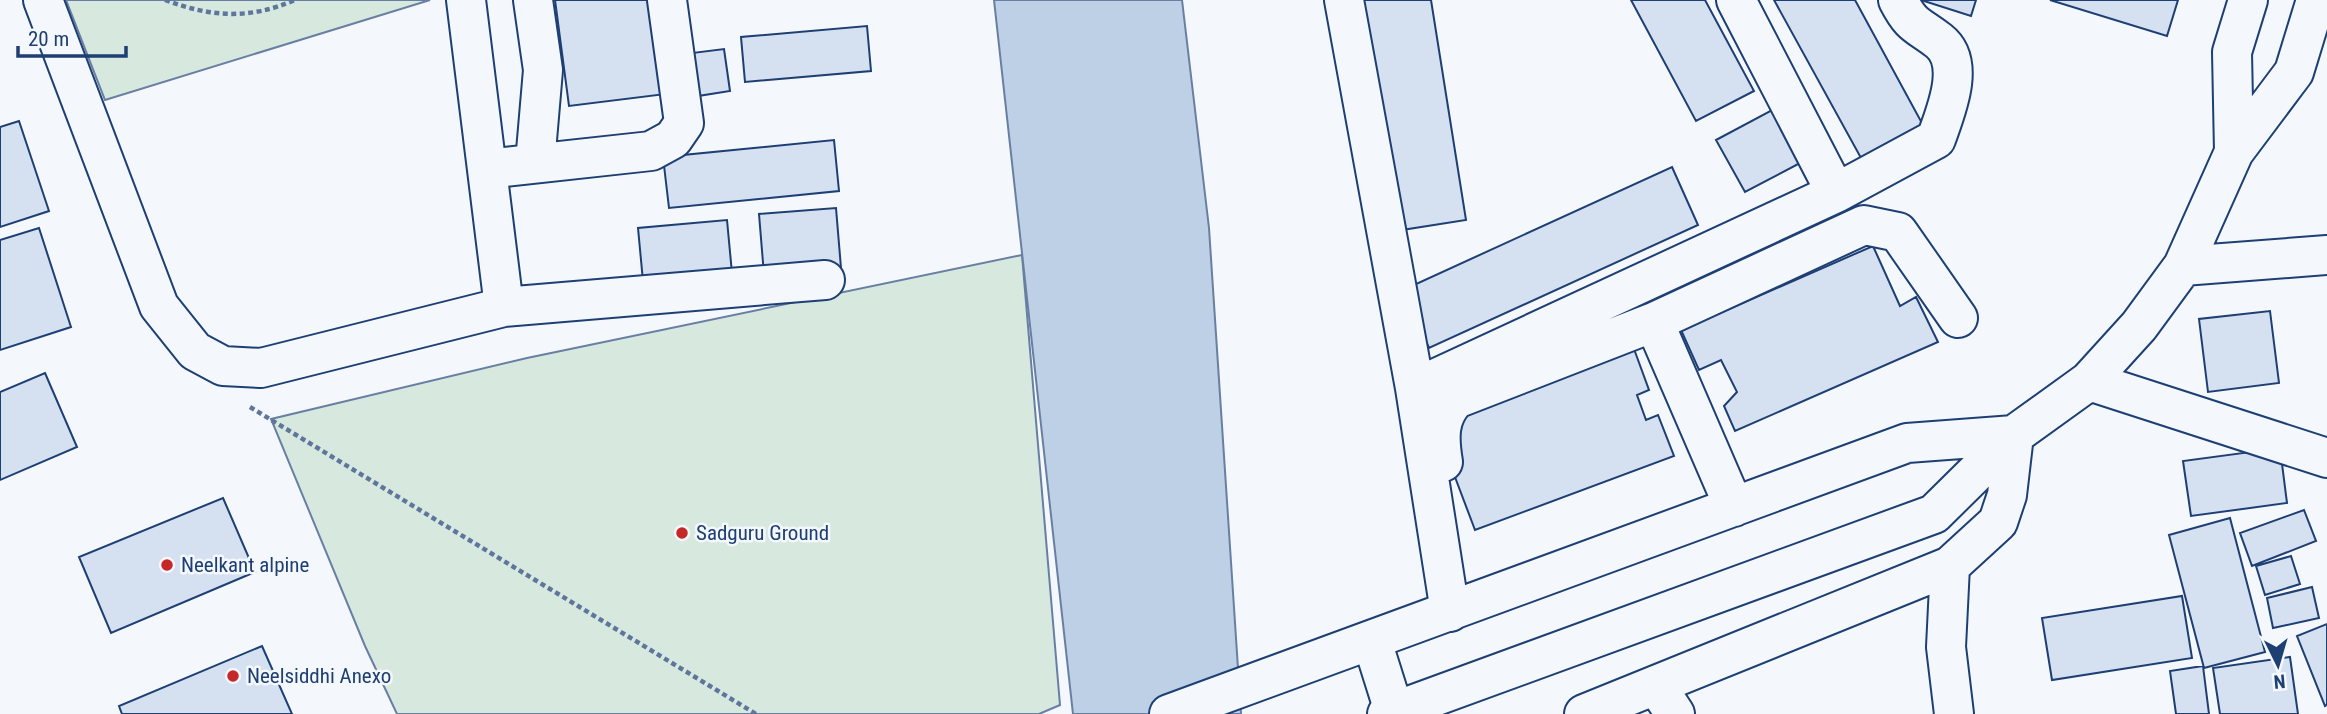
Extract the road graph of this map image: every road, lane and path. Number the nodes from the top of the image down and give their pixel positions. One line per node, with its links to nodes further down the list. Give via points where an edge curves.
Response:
1 (43, 0): 22 (street, via 159,306 195,351)
2 (165, 0): 3 (path, via 198,12 235,16)
3 (295, 0)
4 (466, 0): 14 (street)
5 (533, 0): 13 (street, via 543,70)
6 (667, 0): 13 (street, via 684,123 673,139 651,151)
7 (1344, 0): 24 (street)
8 (1736, 0): 15 (street)
9 (1898, 0): 15 (street, via 1910,22 1942,43 1954,72 1951,97 1936,139)
10 (2248, 0): 12 (street, via 2232,52)
11 (2316, 0): 12 (street, via 2294,72)
12 (2234, 152): 17 (street)
13 (535, 163): 14 (street)
14 (487, 169): 19 (street)
15 (1836, 193): 24 (street)
16 (2327, 256): 17 (street)
17 (2183, 266): 23 (street, via 2139,326)
18 (825, 280): 19 (street)
19 (503, 307): 22 (street, via 261,368)
20 (1958, 318): 21 (street, via 1898,232 1864,225)
21 (1654, 322): 27 (street, via 1456,399 1445,411 1439,440); 28 (street)
22 (223, 366): 34 (path, via 241,401)
23 (2089, 381): 25 (street); 26 (street)
24 (1415, 388): 30 (street)
25 (2014, 435): 28 (street, via 1907,443); 29 (street, via 2007,495 1998,522); 33 (street, via 1934,514)
26 (2327, 458)
27 (1449, 502)
28 (1734, 508): 30 (street)
29 (1950, 566): 32 (street); 37 (street, via 1946,647)
30 (1450, 612): 31 (street)
31 (1372, 641): 33 (street); 35 (street)
32 (1665, 699): 36 (street)
33 (1391, 713)
34 (756, 714)
35 (1170, 714)
36 (1584, 714)
37 (1954, 714)

